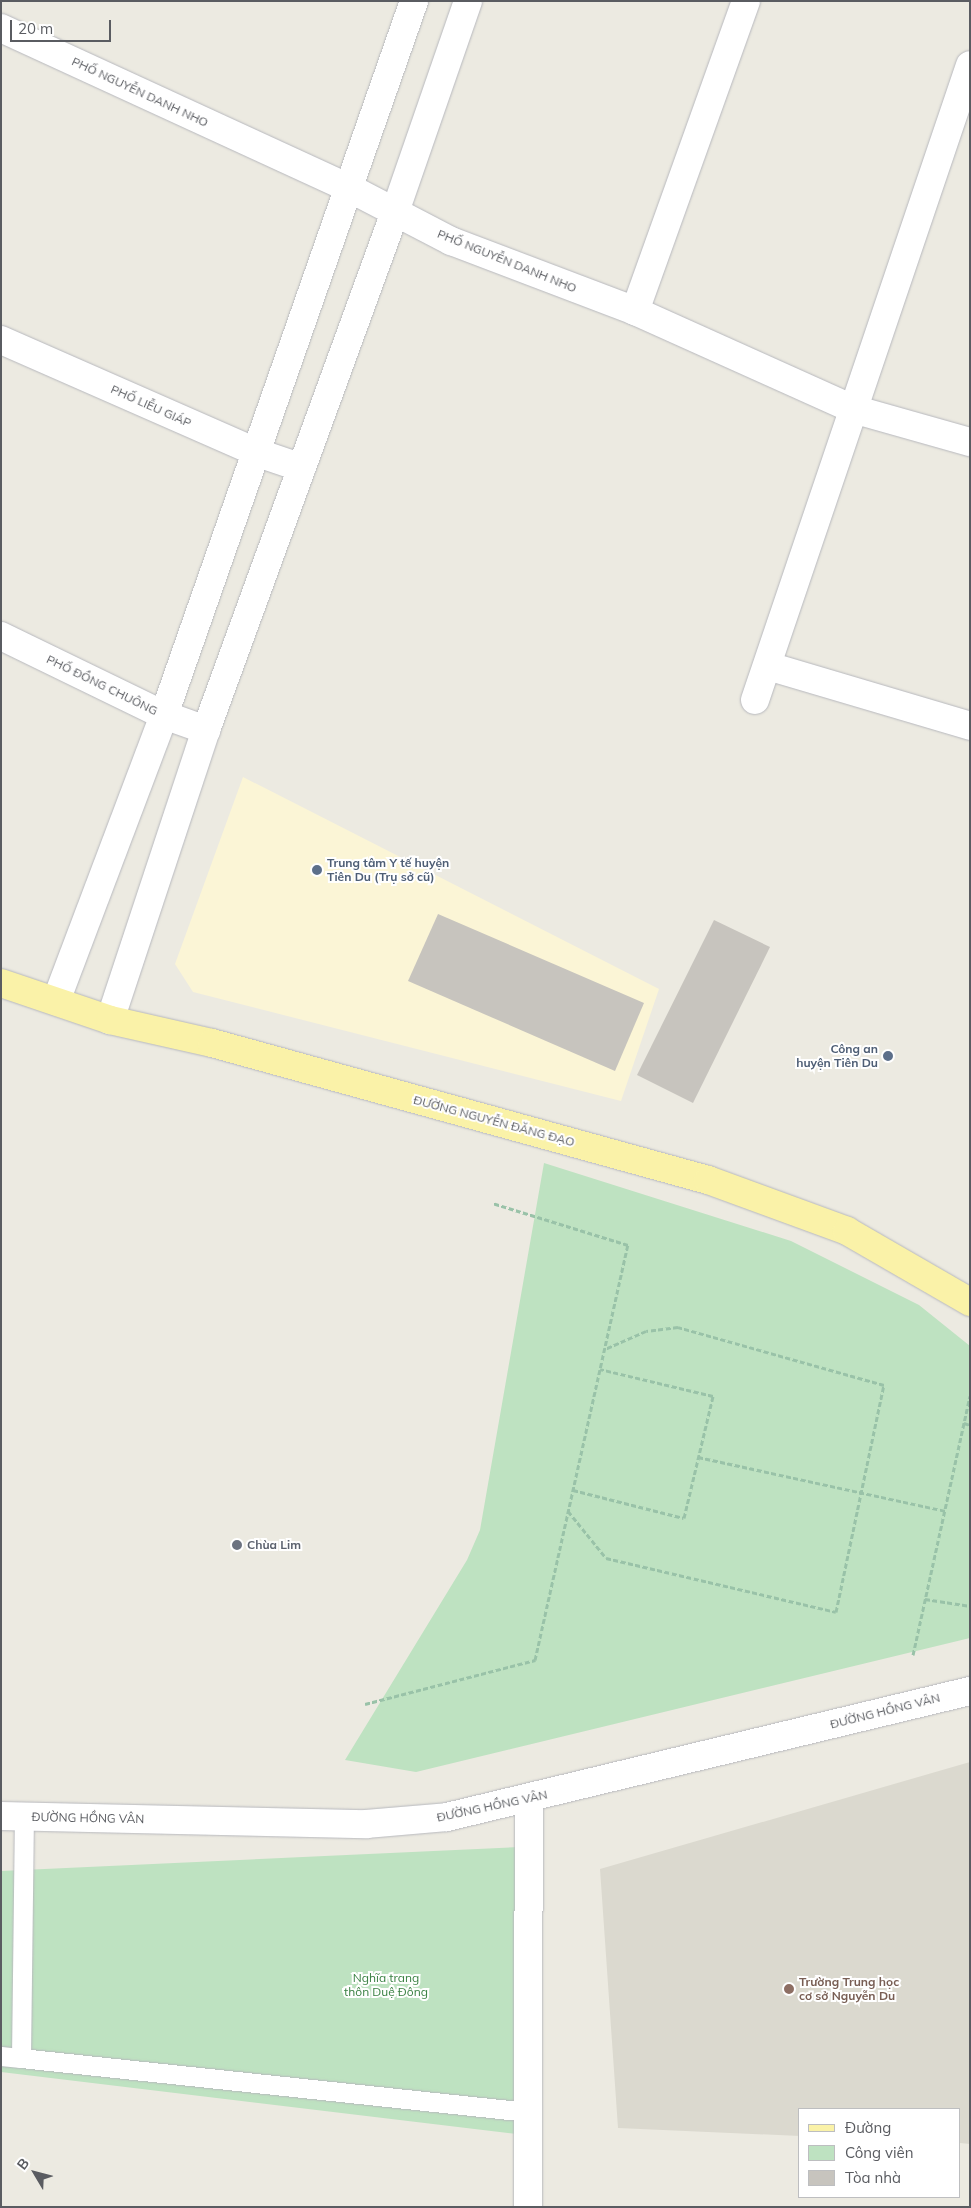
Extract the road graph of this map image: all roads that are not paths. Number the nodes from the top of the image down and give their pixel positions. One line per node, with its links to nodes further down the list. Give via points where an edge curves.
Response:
1 (414, 1): 6 (street)
2 (468, 1): 7 (street)
3 (746, 1): 8 (street)
4 (1, 28): 6 (street, PHỐ NGUYỄN DANH NHO)
5 (970, 65): 10 (street)
6 (351, 189): 7 (street, PHỐ NGUYỄN DANH NHO); 12 (street)
7 (396, 212): 8 (street, PHỐ NGUYỄN DANH NHO, via 451,241); 13 (street)
8 (634, 311): 10 (street, PHỐ NGUYỄN DANH NHO)
9 (1, 340): 12 (street, PHỐ LIỄU GIÁP)
10 (853, 408): 11 (street, PHỐ NGUYỄN DANH NHO); 15 (street)
11 (970, 442)
12 (258, 453): 13 (street, PHỐ LIỄU GIÁP); 17 (street)
13 (302, 468): 19 (street)
14 (1, 636): 17 (street, PHỐ ĐỒNG CHUÔNG)
15 (768, 666): 16 (street); 18 (street)
16 (755, 700)
17 (164, 715): 19 (street, PHỐ ĐỒNG CHUÔNG); 21 (street)
18 (970, 726)
19 (206, 730): 22 (street)
20 (1, 983): 21 (main road, ĐƯỜNG NGUYỄN ĐĂNG ĐẠO)
21 (56, 1001): 22 (main road, ĐƯỜNG NGUYỄN ĐĂNG ĐẠO)
22 (110, 1020): 23 (main road, ĐƯỜNG NGUYỄN ĐĂNG ĐẠO, via 212,1043 708,1180 847,1231)
23 (970, 1302)
24 (970, 1691): 25 (street, ĐƯỜNG HỒNG VÂN)
25 (529, 1799): 26 (street, ĐƯỜNG HỒNG VÂN, via 447,1817 366,1824); 29 (street)
26 (12, 1816): 28 (lane)
27 (1, 2056): 28 (lane)
28 (21, 2058): 29 (lane)
29 (528, 2112): 30 (street)
30 (528, 2207)

